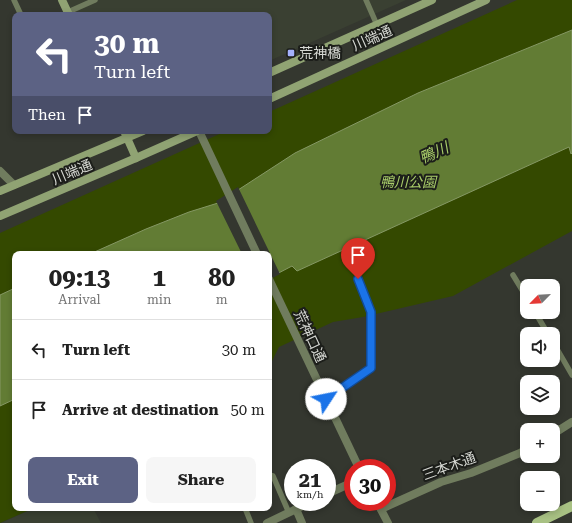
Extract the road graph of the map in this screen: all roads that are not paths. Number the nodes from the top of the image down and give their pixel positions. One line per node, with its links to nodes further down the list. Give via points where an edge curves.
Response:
1 (14, 0): 7 (lane)
2 (62, 0): 8 (street)
3 (95, 0): 9 (lane)
4 (366, 0): 10 (lane)
5 (432, 0): 10 (street, 川端通)
6 (486, 0): 12 (street, 川端通)
7 (20, 12)
8 (68, 12)
9 (73, 12)
10 (377, 25): 11 (street, 川端通)
11 (272, 73)
12 (272, 98)
13 (191, 134): 16 (street, 川端通)
14 (200, 134): 21 (street)
15 (126, 135): 16 (street); 18 (street, 川端通)
16 (136, 158): 20 (street, 川端通)
17 (0, 171): 18 (street)
18 (14, 185): 19 (street, 川端通)
19 (0, 191)
20 (0, 216)
21 (256, 251)
22 (513, 274): 25 (lane)
23 (358, 279): 28 (street, via 371,312 371,368)
24 (272, 285): 28 (street, 荒神口通)
25 (520, 286)
26 (560, 354): 27 (lane)
27 (572, 375)
28 (326, 399): 32 (street, 荒神口通)
29 (572, 422): 30 (street)
30 (560, 430)
31 (520, 453): 35 (street, 三本木通)
32 (355, 459)
33 (272, 476): 34 (lane)
34 (284, 495)
35 (396, 499)
36 (572, 506): 44 (main road)
37 (246, 511): 40 (lane)
38 (293, 511): 41 (street); 42 (street)
39 (382, 511): 43 (street)
40 (251, 523)
41 (267, 523)
42 (302, 523)
43 (388, 523)
44 (537, 523)

